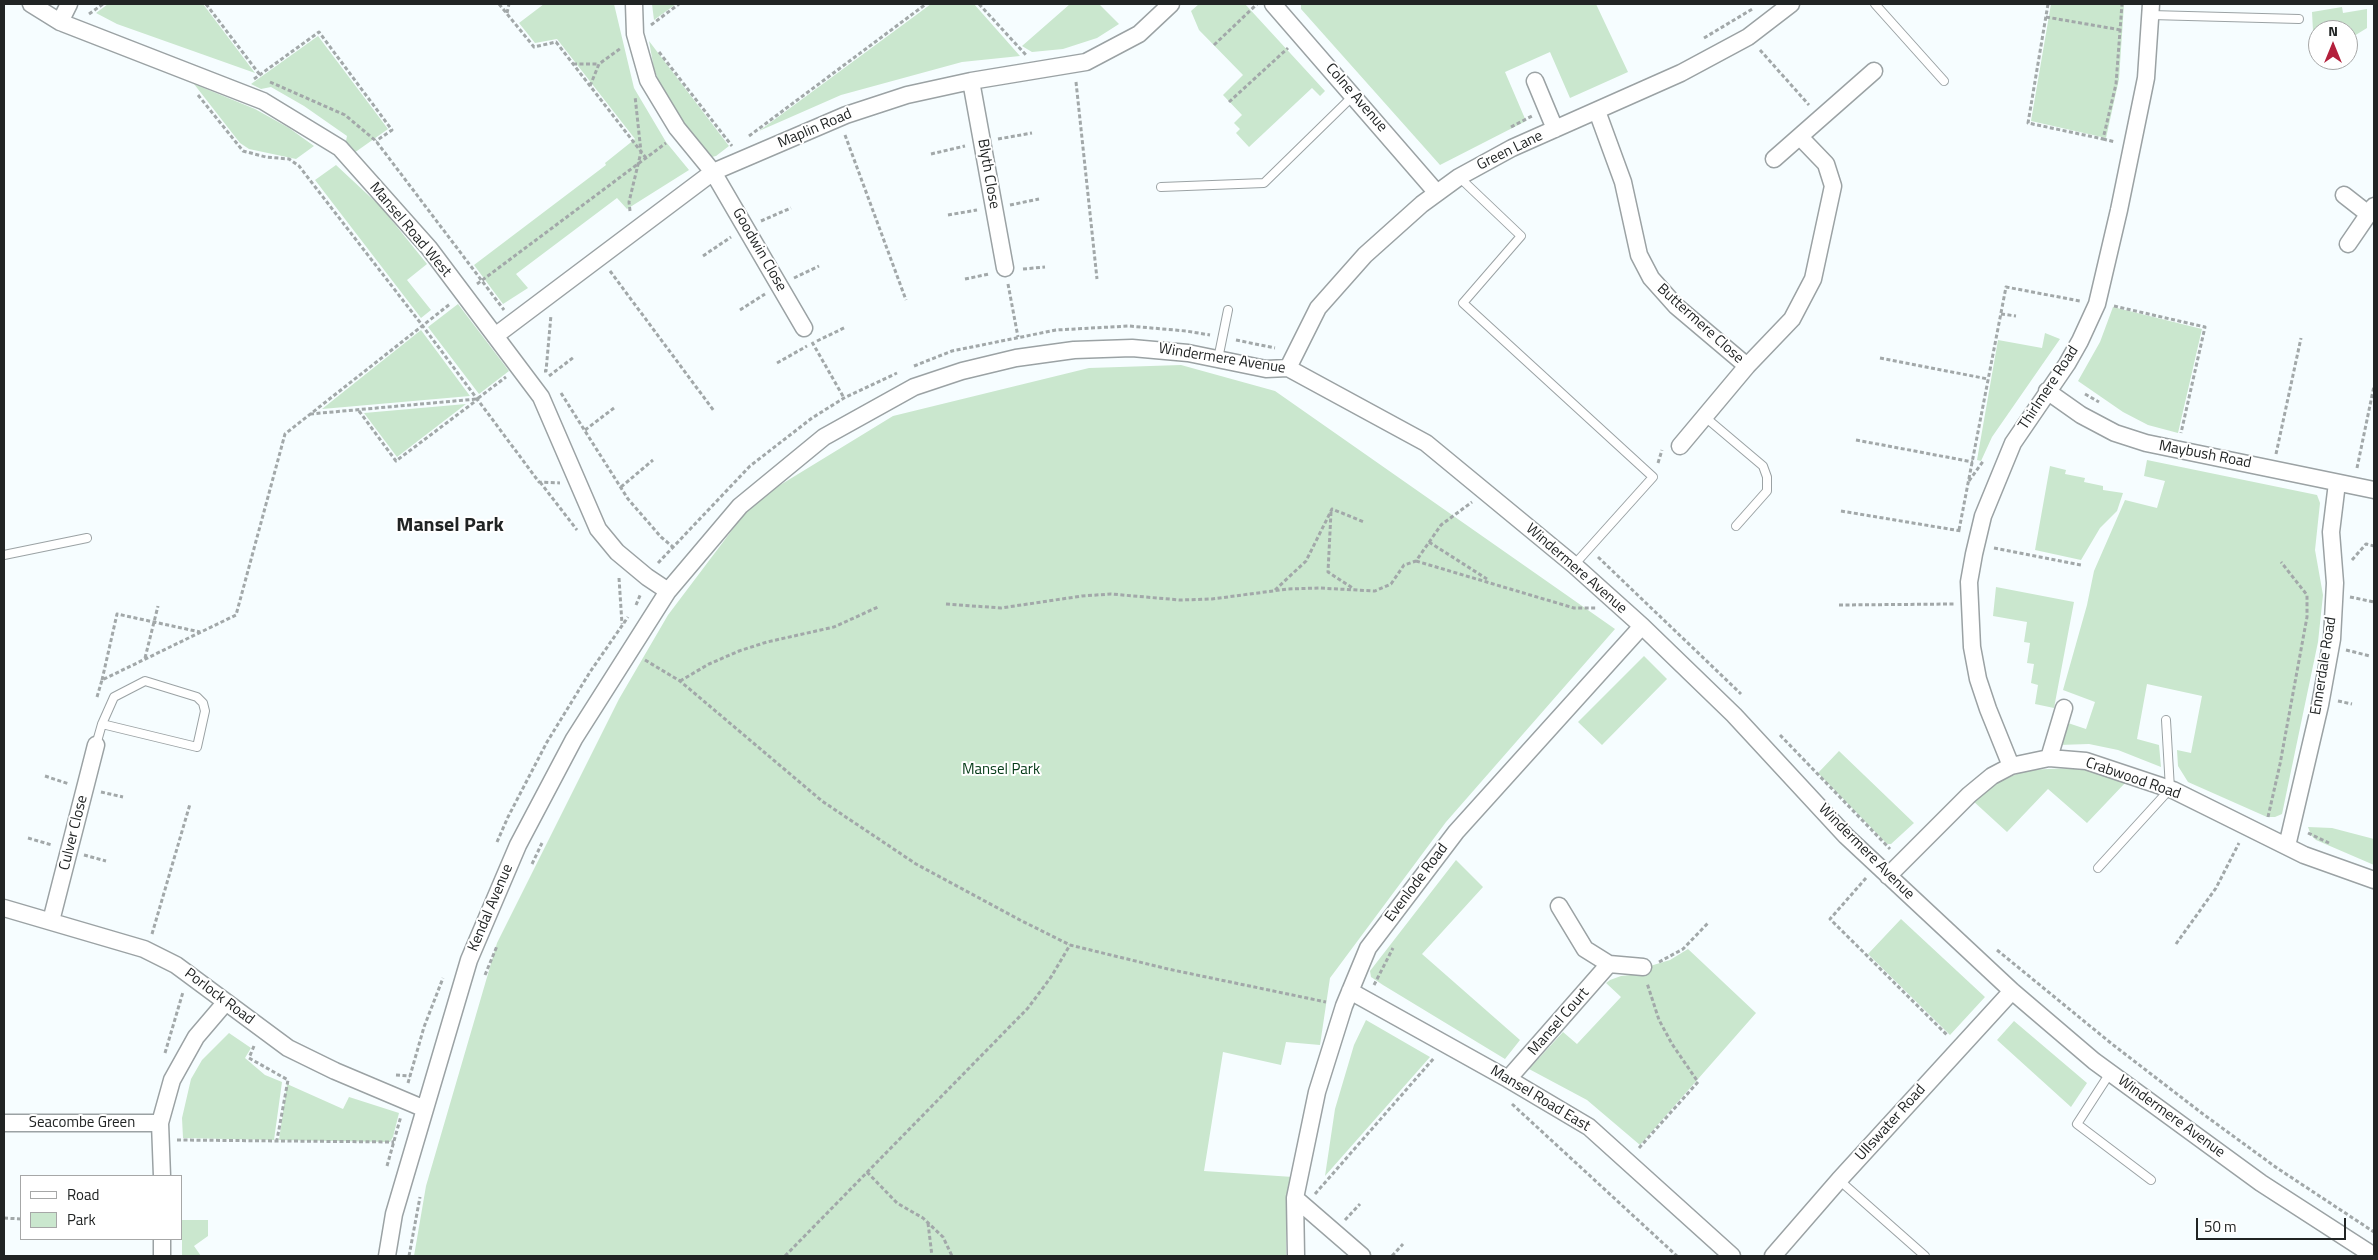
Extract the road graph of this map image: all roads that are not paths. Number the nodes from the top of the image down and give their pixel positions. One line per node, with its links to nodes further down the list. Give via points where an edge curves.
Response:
1 (31, 4): 10 (street, Mansel Road West)
2 (69, 4): 10 (street)
3 (634, 4): 20 (street, Goodwin Close, via 635,34 648,80 681,133)
4 (1171, 4): 12 (street, Maplin Road, via 1140,34 1086,62)
5 (1273, 4): 15 (street, Colne Avenue)
6 (1875, 4): 14 (lane)
7 (1786, 5): 16 (street, Green Lane, via 1748,37 1681,73)
8 (2151, 9): 9 (lane); 34 (street, Thirlmere Road, via 2146,78 2139,112 2080,340)
9 (2299, 19)
10 (60, 22): 30 (street, Mansel Road West, via 264,101 340,148 430,248)
11 (1874, 70): 18 (street)
12 (971, 81): 20 (street, Maplin Road, via 907,95 839,118); 27 (street, Blyth Close)
13 (1535, 81): 17 (street)
14 (1944, 81)
15 (1354, 95): 22 (lane, via 1264,183); 23 (street, Colne Avenue)
16 (1597, 111): 17 (street, Green Lane); 32 (street, Buttermere Close, via 1623,182 1639,255 1651,278 1676,306)
17 (1555, 129): 21 (street, Green Lane)
18 (1800, 137): 19 (street); 32 (street, Buttermere Close, via 1826,164 1833,186 1813,279 1792,319)
19 (1774, 159)
20 (711, 169): 29 (street, Goodwin Close); 30 (street, Maplin Road)
21 (1459, 177): 23 (street, Green Lane); 42 (lane, via 1522,236 1463,303 1653,477)
22 (1161, 187)
23 (1438, 192): 33 (street, Green Lane, via 1365,255 1318,308)
24 (2344, 194): 25 (street)
25 (2371, 210): 26 (street)
26 (2348, 244)
27 (1005, 268)
28 (1228, 310): 31 (lane)
29 (804, 328)
30 (494, 336): 43 (street, Mansel Road West, via 541,397 598,529 617,552 647,578)
31 (1218, 359): 33 (street, Windermere Avenue, via 1266,369); 43 (street, Windermere Avenue, via 1162,349 1074,350 1016,358 914,387 824,437 740,506)
32 (1747, 366): 35 (street, Buttermere Close)
33 (1288, 368): 42 (street, Windermere Avenue, via 1426,443)
34 (2047, 391): 37 (street, Maybush Road, via 2081,415 2115,433 2146,443); 50 (street, Thirlmere Road, via 2013,443 1994,485 1969,582 1972,647 1978,679)
35 (1705, 417): 36 (street, Buttermere Close); 39 (lane, via 1763,466 1767,477 1767,491)
36 (1680, 446)
37 (2345, 484): 38 (street, Maybush Road); 52 (street, Ennerdale Road, via 2331,532 2335,579 2332,639)
38 (2374, 490)
39 (1736, 526)
40 (87, 538): 41 (lane)
41 (4, 555)
42 (1574, 566): 44 (street, Windermere Avenue)
43 (668, 590): 66 (street, Kendal Avenue, via 574,739 518,845 469,960)
44 (1642, 626): 54 (street, Windermere Avenue); 62 (street, Evenlode Road, via 1456,832 1368,948)
45 (2064, 708): 49 (street)
46 (2166, 720): 51 (lane)
47 (102, 724): 47 (lane, via 114,697 145,681 196,697 203,703 205,711 197,747); 48 (lane)
48 (96, 745): 58 (street, Culver Close)
49 (2049, 758): 50 (street, Crabwood Road); 51 (street, Crabwood Road, via 2086,761)
50 (2011, 766): 54 (street, Crabwood Road, via 1992,776)
51 (2170, 789): 52 (street, Crabwood Road); 53 (lane)
52 (2287, 846): 55 (street, Crabwood Road)
53 (2098, 868)
54 (1883, 871): 61 (street, Windermere Avenue)
55 (2374, 880)
56 (1559, 906): 59 (street, via 1585,949)
57 (4, 908): 58 (street, Porlock Road)
58 (52, 921): 63 (street, Porlock Road, via 144,949 176,965)
59 (1609, 964): 60 (street); 65 (street, Mansel Court)
60 (1643, 967)
61 (2012, 991): 64 (street, Windermere Avenue); 70 (street, Ullswater Road)
62 (1347, 998): 65 (street, Mansel Road East, via 1366,1000); 72 (street, Evenlode Road, via 1317,1092)
63 (225, 1003): 66 (street, Porlock Road, via 288,1048); 68 (street, via 196,1037 172,1080)
64 (2110, 1073): 71 (lane, via 2077,1124); 81 (street, Windermere Avenue, via 2261,1183)
65 (1508, 1079): 78 (street, Mansel Road East, via 1589,1127)
66 (425, 1109): 75 (street, Kendal Avenue, via 394,1214)
67 (4, 1123): 68 (street, Seacombe Green)
68 (160, 1123): 69 (street)
69 (162, 1175)
70 (1839, 1180): 79 (street, Ullswater Road); 80 (lane)
71 (2151, 1180)
72 (1300, 1202): 76 (street, Evenlode Road); 77 (street)
73 (162, 1240): 74 (street)
74 (162, 1256)
75 (388, 1256)
76 (1296, 1256)
77 (1362, 1256)
78 (1732, 1256)
79 (1773, 1256)
80 (1925, 1256)
81 (2374, 1256)

